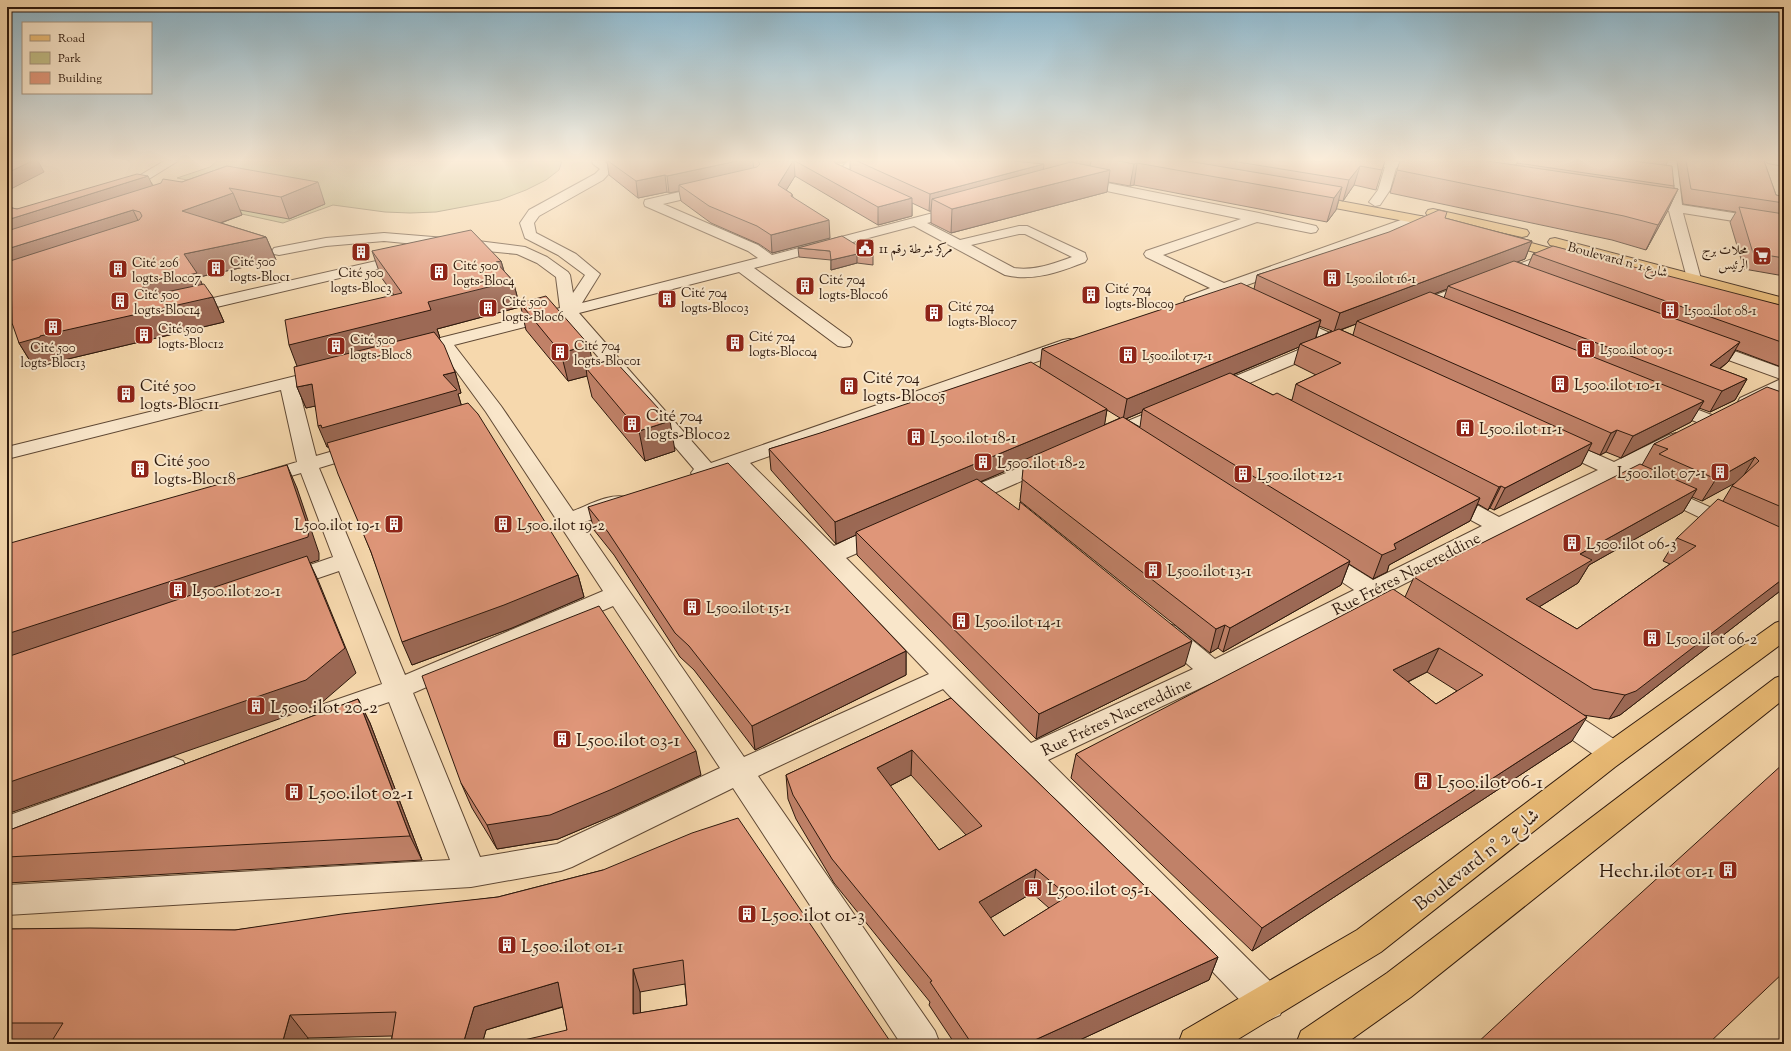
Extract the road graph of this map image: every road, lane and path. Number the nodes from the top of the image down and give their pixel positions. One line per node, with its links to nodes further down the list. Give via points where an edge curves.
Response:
1 (539, 210): 28 (street, via 527,223 530,235 572,256 593,274)
2 (666, 210): 18 (street, via 753,248)
3 (953, 210): 9 (street)
4 (1223, 210): 10 (street)
5 (1375, 210): 11 (main road, Boulevard n° شارع 1)
6 (1416, 210): 21 (main road, Boulevard n° شارع 1, via 1493,225)
7 (1676, 210): 21 (street)
8 (1689, 210): 12 (street)
9 (921, 217): 15 (street); 18 (street)
10 (1259, 217): 13 (street); 23 (street, via 1151,254)
11 (1417, 219): 17 (main road, Boulevard n° شارع 1, via 1483,233); 23 (street)
12 (1784, 225)
13 (1311, 229)
14 (470, 244): 16 (street, via 384,237 326,242); 28 (street, via 520,250 542,260 562,275); 29 (street)
15 (959, 244): 15 (street, via 1013,230 1027,230 1073,252 1080,256 1080,259 1033,275 1022,275 1010,272)
16 (279, 251)
17 (1556, 254): 20 (street); 33 (main road, Boulevard n° شارع 1)
18 (770, 260): 19 (street)
19 (742, 267): 28 (street); 38 (street)
20 (1506, 272): 22 (street); 27 (street)
21 (1693, 279): 25 (main road, Boulevard n° شارع 1)
22 (1528, 280)
23 (1223, 289): 24 (street); 26 (street)
24 (1244, 299)
25 (1784, 303)
26 (1179, 305)
27 (1423, 305): 31 (street); 32 (street)
28 (568, 311): 39 (street); 63 (street)
29 (172, 312)
30 (1272, 312): 37 (street)
31 (1402, 313)
32 (1445, 314)
33 (1784, 316)
34 (1354, 333): 37 (street)
35 (1082, 340): 42 (street)
36 (1689, 340): 44 (street)
37 (1334, 341): 41 (street); 47 (street)
38 (844, 342)
39 (444, 343): 40 (street); 71 (street, via 483,414)
40 (399, 354)
41 (1362, 355)
42 (1016, 364): 45 (street); 60 (street)
43 (340, 370): 46 (street)
44 (1784, 375)
45 (1036, 376)
46 (289, 384): 58 (street); 61 (street)
47 (1233, 384): 49 (street); 53 (street)
48 (1784, 384): 52 (street, Rue Fréres Nacereddine)
49 (1254, 395)
50 (1651, 397): 52 (street)
51 (1102, 417): 53 (street)
52 (1710, 421): 62 (street, Rue Fréres Nacereddine)
53 (1123, 430): 55 (street); 57 (street)
54 (1543, 437): 62 (street)
55 (1094, 442)
56 (383, 443): 61 (street)
57 (1143, 443)
58 (7, 452)
59 (1066, 454): 66 (street)
60 (737, 461): 63 (street); 76 (street)
61 (308, 464): 65 (street); 77 (street)
62 (1615, 470): 73 (street, Rue Fréres Nacereddine); 75 (street)
63 (707, 471): 64 (street)
64 (685, 479)
65 (240, 484)
66 (988, 488): 69 (street); 70 (street)
67 (1429, 488): 73 (street)
68 (633, 497): 71 (street)
69 (1006, 503)
70 (944, 507)
71 (568, 520): 80 (street)
72 (902, 525): 76 (street)
73 (1499, 526): 79 (street, Rue Fréres Nacereddine)
74 (1304, 547): 79 (street)
75 (1784, 549)
76 (830, 556): 85 (street)
77 (347, 560): 78 (street); 87 (street)
78 (264, 589)
79 (1371, 590): 81 (street); 84 (street, Rue Fréres Nacereddine)
80 (618, 594): 87 (street); 93 (street)
81 (1397, 608)
82 (1146, 617): 84 (street)
83 (1784, 629): 90 (main road, Boulevard n° شارع 2)
84 (1213, 671): 91 (street, Rue Fréres Nacereddine)
85 (948, 676): 91 (street); 93 (street)
86 (1784, 685): 100 (main road, via 1399,985)
87 (399, 688): 89 (street); 95 (street)
88 (1535, 700): 90 (street)
89 (310, 720)
90 (1613, 753): 97 (main road, Boulevard n° شارع 2, via 1369,941)
91 (1027, 757): 97 (street)
92 (199, 760): 94 (street)
93 (739, 772): 95 (street, via 561,857); 98 (street)
94 (7, 829)
95 (471, 873): 96 (street)
96 (7, 900)
97 (1268, 1003): 99 (main road, Boulevard n° شارع 2)
98 (922, 1044)
99 (1196, 1044)
100 (1314, 1044)

